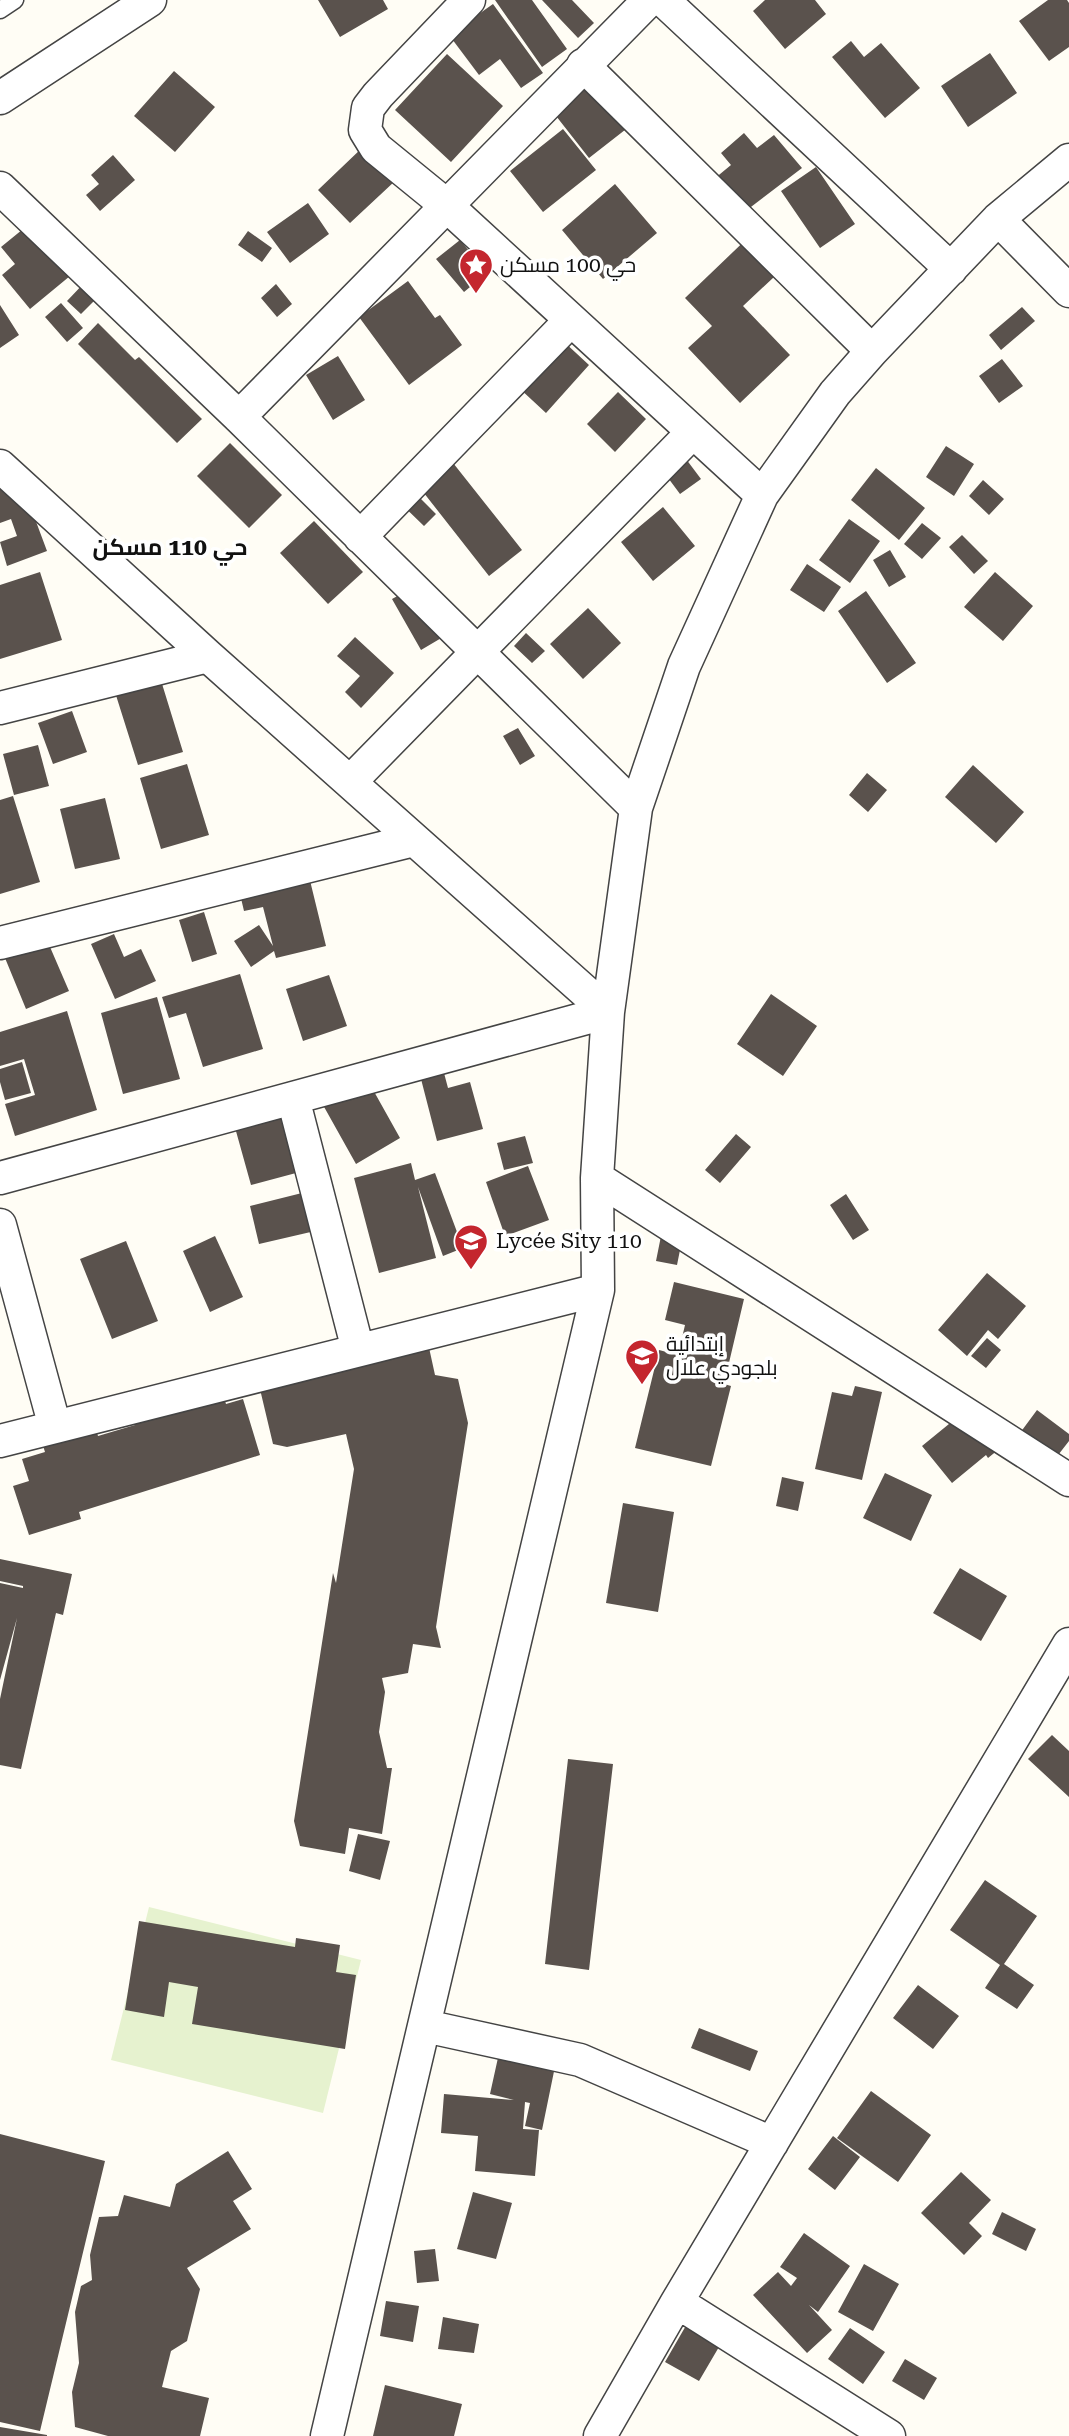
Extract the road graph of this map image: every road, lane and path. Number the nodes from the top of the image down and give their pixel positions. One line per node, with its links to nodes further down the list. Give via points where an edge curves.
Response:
1 (15, 0): 6 (lane)
2 (150, 0): 8 (street)
3 (468, 0): 11 (street, via 378,95 368,108 365,123 376,148)
4 (649, 0): 7 (street)
5 (663, 0): 13 (street)
6 (0, 10)
7 (583, 65): 11 (street); 16 (street)
8 (0, 98)
9 (1069, 160): 12 (street)
10 (0, 188): 17 (street)
11 (446, 205): 15 (street); 17 (street)
12 (998, 219): 13 (street); 14 (street)
13 (951, 269): 16 (street)
14 (1069, 291)
15 (571, 320): 18 (street); 21 (street)
16 (872, 351): 20 (street, via 835,393)
17 (239, 417): 21 (street)
18 (693, 432): 20 (street); 22 (street)
19 (0, 466): 23 (street)
20 (762, 495): 26 (street, via 684,666)
21 (360, 537): 22 (street)
22 (477, 652): 25 (street); 26 (street)
23 (208, 656): 24 (street); 25 (street)
24 (0, 708)
25 (350, 782): 27 (street)
26 (636, 808): 29 (street)
27 (414, 840): 28 (street); 29 (street)
28 (0, 943)
29 (608, 1012): 30 (street); 32 (street)
30 (293, 1098): 31 (street); 35 (street)
31 (0, 1178)
32 (597, 1178): 34 (street); 38 (street)
33 (0, 1225): 36 (street)
34 (598, 1290): 35 (street); 40 (street)
35 (359, 1350): 36 (street)
36 (55, 1427): 37 (street)
37 (0, 1441)
38 (1069, 1480)
39 (1069, 1644): 41 (street)
40 (425, 2026): 41 (street, via 580,2060); 43 (street)
41 (772, 2143): 42 (street)
42 (677, 2302): 44 (street); 45 (street)
43 (327, 2436)
44 (600, 2436)
45 (889, 2436)

